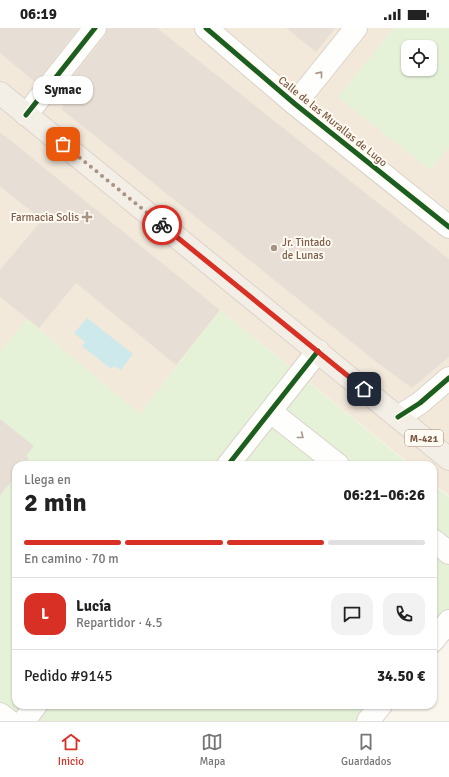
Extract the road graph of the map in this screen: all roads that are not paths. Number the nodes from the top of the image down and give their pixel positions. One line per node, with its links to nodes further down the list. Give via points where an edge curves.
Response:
1 (95, 28): 6 (street)
2 (206, 28): 5 (street, Calle de las Murallas de Lugo)
3 (356, 28): 5 (street, one-way to 3)
4 (0, 93): 6 (main road, M-421)
5 (295, 104): 7 (street, Calle de las Murallas de Lugo)
6 (26, 114): 8 (main road, M-421)
7 (449, 227)
8 (318, 352): 10 (street); 11 (main road, M-421)
9 (449, 378): 11 (street, via 420,403)
10 (270, 412): 13 (street); 14 (street, one-way to 14)
11 (398, 417): 12 (main road, M-421)
12 (449, 459)
13 (231, 461)
14 (333, 461)
15 (437, 543): 16 (street)
16 (449, 553)
17 (449, 622): 18 (street)
18 (437, 636)
19 (33, 709): 23 (street)
20 (378, 709): 24 (street)
21 (0, 714): 22 (street)
22 (8, 721)
23 (24, 721)
24 (368, 721)

